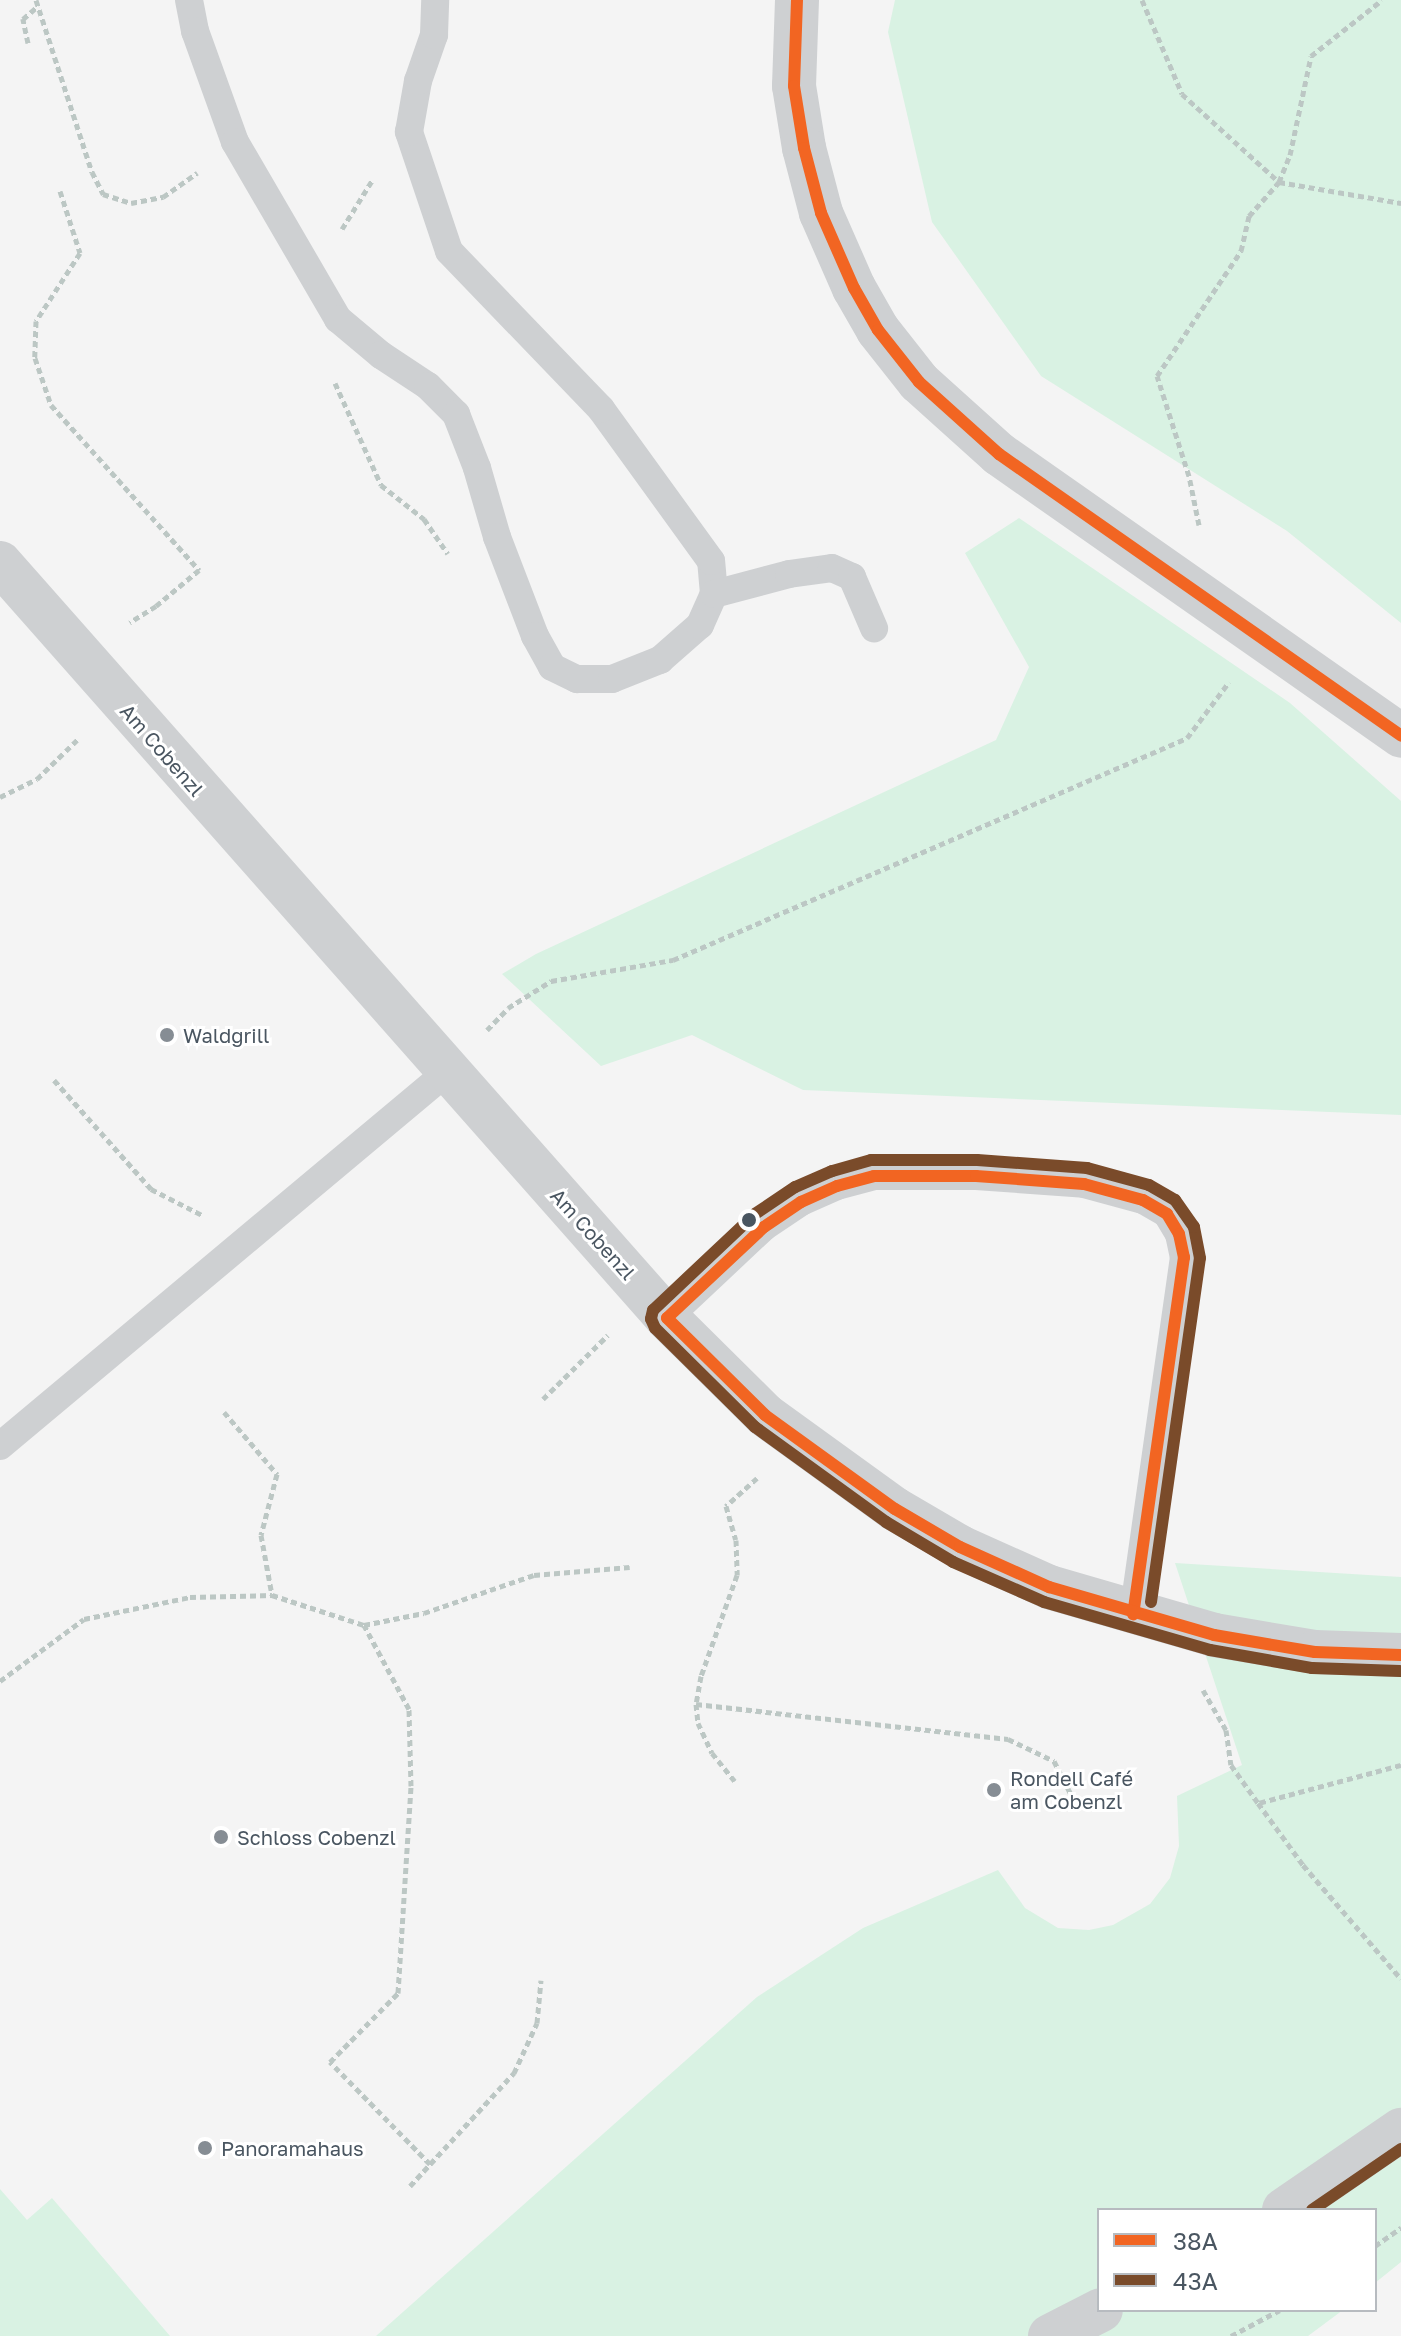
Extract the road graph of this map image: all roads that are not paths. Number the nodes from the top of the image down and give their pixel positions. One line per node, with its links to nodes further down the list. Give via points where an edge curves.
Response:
1 (189, 0): 5 (lane, via 235,142 338,319 428,386 456,414 497,537 552,667 577,679 612,679 660,660 700,625)
2 (435, 0): 5 (lane, via 434,35 418,81 409,132 449,251 601,409 711,561)
3 (797, 0): 7 (street, via 794,86 821,213 878,330 919,382 999,454)
4 (0, 563): 8 (street, Am Cobenzl)
5 (714, 594): 6 (lane, via 832,568 852,577)
6 (874, 628)
7 (1401, 736)
8 (447, 1072): 9 (street, Am Cobenzl); 10 (lane)
9 (667, 1318): 11 (street, Am Cobenzl, via 765,1415 895,1509 960,1547 1049,1587); 11 (lane, via 764,1227 801,1202 874,1176 1084,1184 1143,1200 1167,1214 1184,1257)
10 (0, 1446)
11 (1133, 1614): 12 (street, Am Cobenzl, via 1214,1635 1315,1652)
12 (1401, 1655)
13 (1401, 2130): 14 (street)
14 (1287, 2208)
15 (1097, 2312): 16 (street)
16 (1050, 2336)

